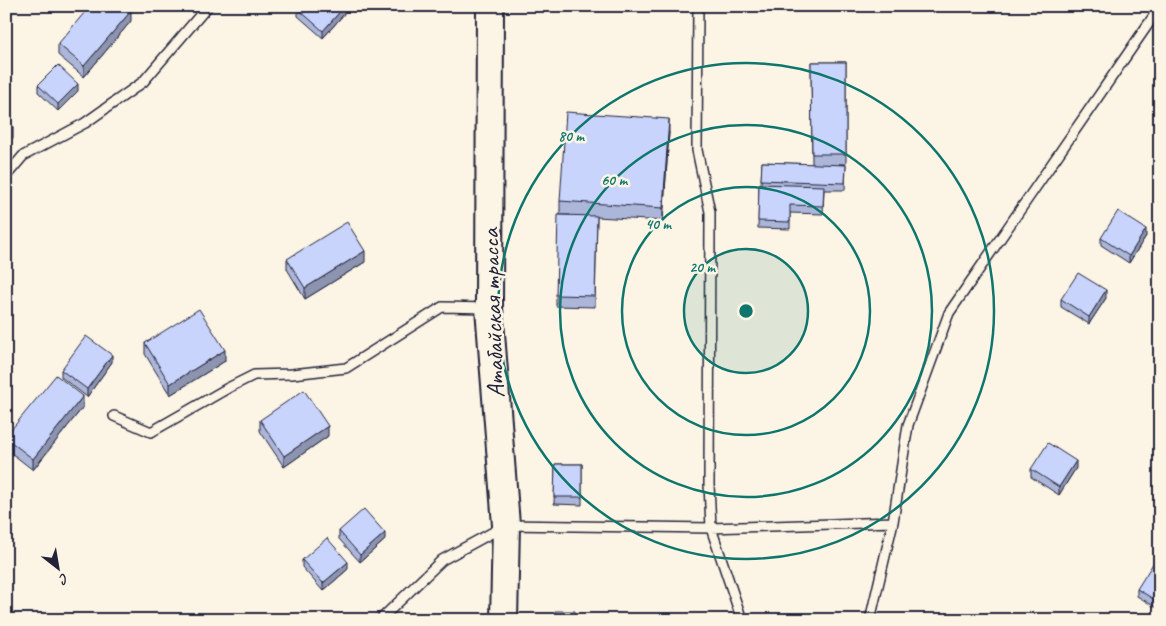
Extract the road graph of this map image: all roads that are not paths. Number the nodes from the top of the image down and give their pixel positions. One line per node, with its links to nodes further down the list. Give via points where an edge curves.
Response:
1 (208, 6): 5 (lane, via 144,82 85,123 23,156)
2 (490, 6): 6 (main road, Атабайская трасса)
3 (698, 6): 10 (lane, via 697,150 710,212)
4 (1160, 8): 8 (lane, via 949,313 908,425)
5 (6, 176)
6 (489, 308): 7 (lane, via 442,307 346,368 254,375 151,432); 9 (main road, Атабайская трасса)
7 (114, 416)
8 (893, 522): 10 (lane); 14 (lane)
9 (506, 525): 10 (lane); 11 (lane, via 442,560); 12 (main road, Атабайская трасса)
10 (711, 528): 13 (lane)
11 (380, 620)
12 (504, 620)
13 (742, 620)
14 (870, 620)

